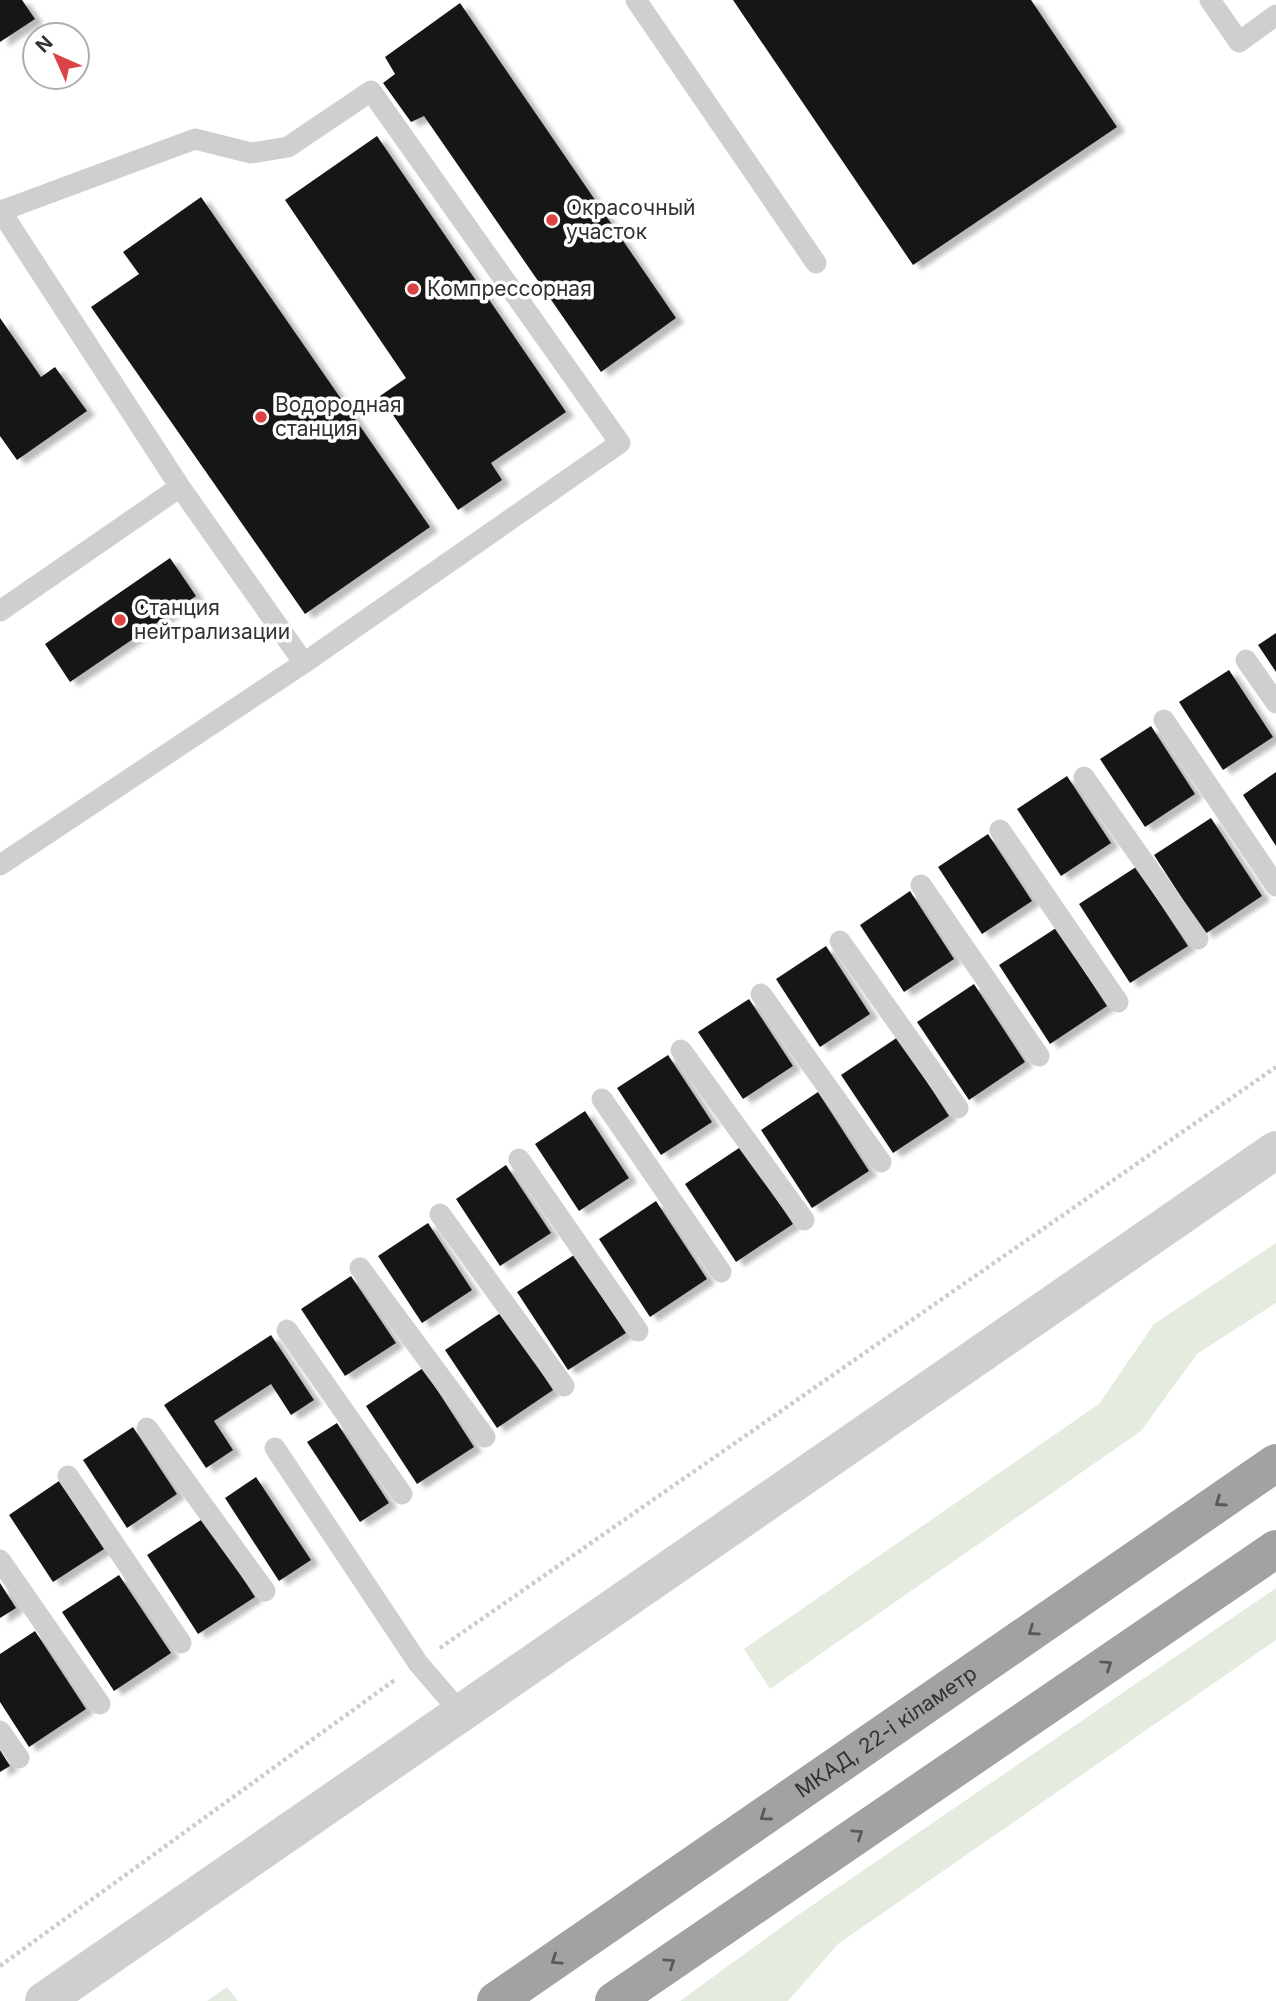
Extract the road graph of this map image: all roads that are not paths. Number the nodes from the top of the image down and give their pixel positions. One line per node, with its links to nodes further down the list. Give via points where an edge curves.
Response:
1 (636, 0): 5 (lane)
2 (1210, 0): 3 (lane, via 1239,42)
3 (1276, 15)
4 (0, 210): 6 (lane); 9 (lane, via 195,139 251,153 288,147 371,91 620,443)
5 (816, 264)
6 (180, 487): 7 (lane); 9 (lane)
7 (0, 611)
8 (1246, 660): 10 (lane)
9 (304, 663): 14 (lane)
10 (1276, 703)
11 (1164, 720): 16 (lane)
12 (1084, 777): 17 (lane)
13 (1000, 830): 20 (lane)
14 (0, 865)
15 (921, 886): 22 (lane)
16 (1276, 886)
17 (1198, 939)
18 (840, 941): 24 (lane)
19 (761, 994): 27 (lane)
20 (1118, 1002)
21 (681, 1050): 29 (lane)
22 (1039, 1056)
23 (602, 1099): 31 (lane)
24 (958, 1108)
25 (1276, 1150): 46 (street)
26 (519, 1159): 33 (lane)
27 (881, 1162)
28 (440, 1214): 34 (lane)
29 (804, 1220)
30 (360, 1268): 36 (lane)
31 (721, 1272)
32 (287, 1330): 40 (lane)
33 (638, 1331)
34 (564, 1386)
35 (147, 1428): 43 (lane)
36 (485, 1437)
37 (275, 1448): 46 (lane, via 418,1663)
38 (1276, 1463): 50 (highway, МКАД, 22-і кіламетр, one-way to 50)
39 (68, 1476): 44 (lane)
40 (402, 1494)
41 (1276, 1549): 51 (highway, one-way to 41)
42 (0, 1560): 45 (lane)
43 (265, 1591)
44 (181, 1643)
45 (100, 1704)
46 (460, 1712): 49 (street)
47 (0, 1731): 48 (lane)
48 (19, 1758)
49 (44, 2001)
50 (496, 2001)
51 (614, 2001)

